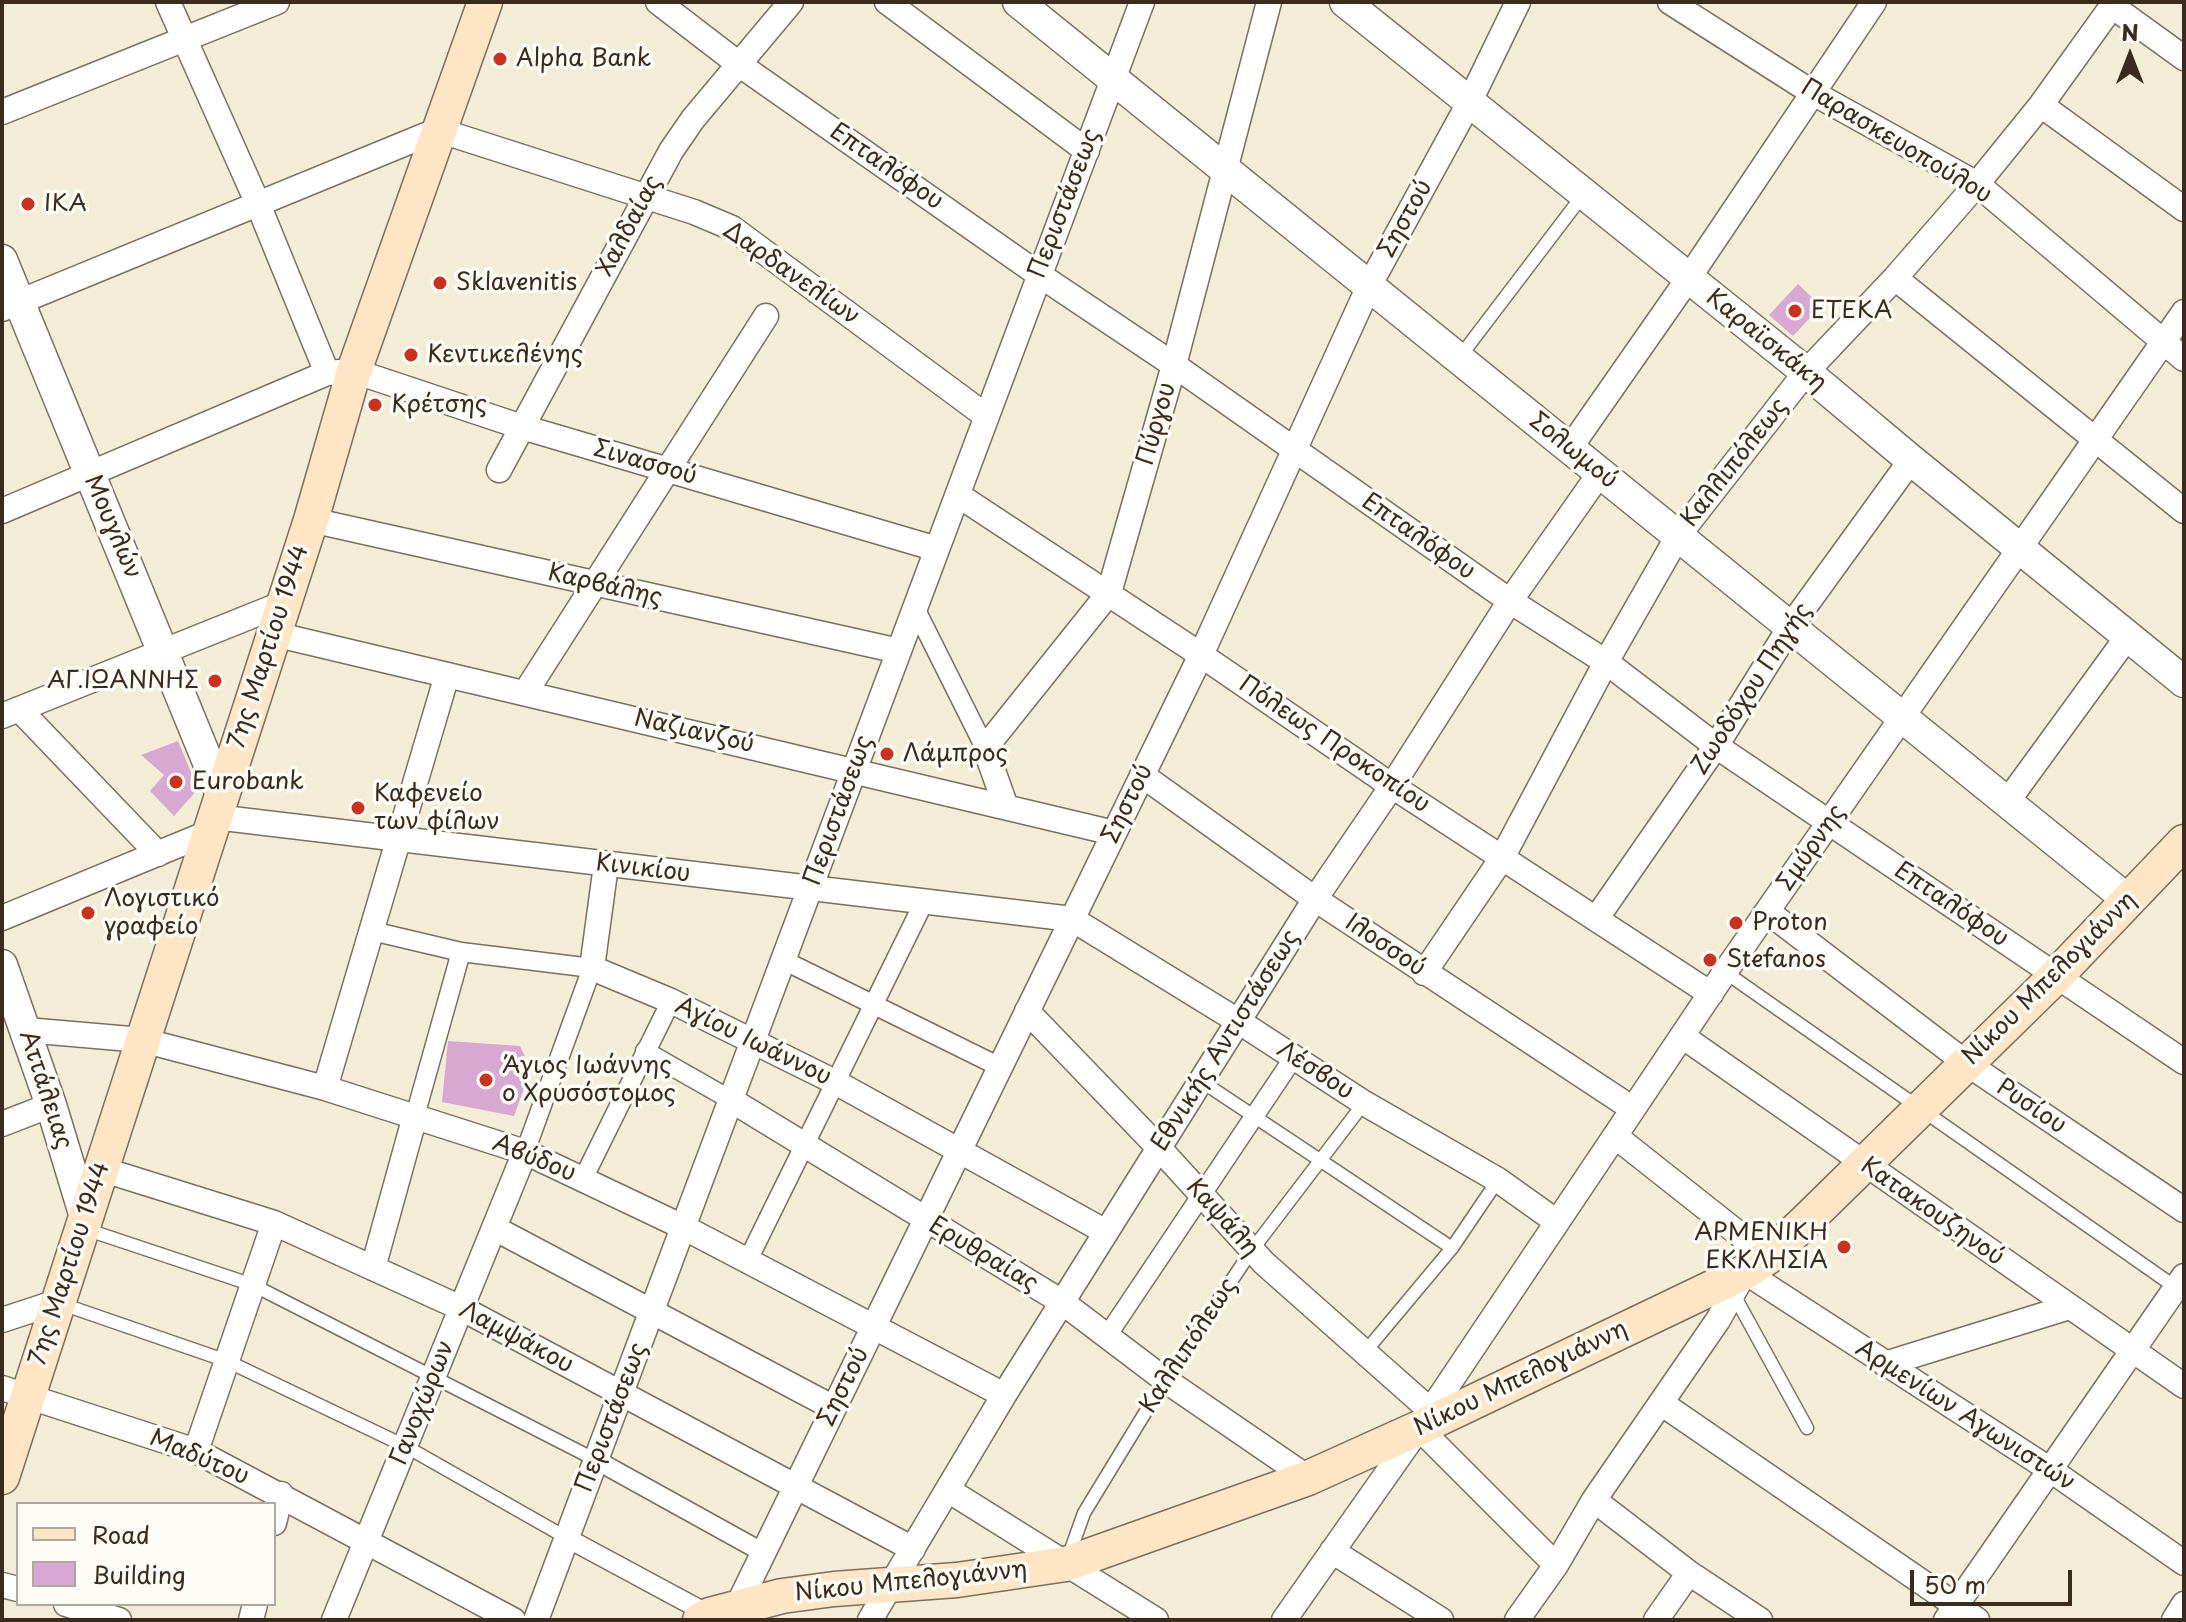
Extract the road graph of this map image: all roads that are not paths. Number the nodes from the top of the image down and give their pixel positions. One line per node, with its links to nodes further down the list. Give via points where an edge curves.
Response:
1 (168, 2): 15 (street)
2 (277, 2): 15 (street)
3 (485, 2): 23 (main road, 7ης Μαρτίου 1944)
4 (658, 2): 17 (street, Επταλόφου)
5 (791, 2): 17 (street, Χαλδαίας)
6 (887, 2): 24 (street)
7 (1018, 2): 18 (street, Σολωμού)
8 (1142, 2): 18 (street, Περιστάσεως)
9 (1269, 2): 25 (street, Πύργου)
10 (1345, 2): 20 (street, Καραϊσκάκη)
11 (1518, 2): 20 (street, Σηστού)
12 (1670, 2): 19 (street, Παρασκευοπούλου)
13 (1874, 2): 19 (street)
14 (2114, 4): 16 (street); 21 (street, Καλλιπόλεως)
15 (184, 39): 22 (street); 29 (street)
16 (2184, 58)
17 (740, 65): 28 (street, Χαλδαίας, via 693,119); 32 (street, Επταλόφου)
18 (1113, 78): 24 (street, Περιστάσεως); 25 (street, Σολωμού)
19 (1813, 93): 26 (street, Παρασκευοπούλου); 34 (street)
20 (1469, 103): 27 (street, Καραϊσκάκη); 35 (street, Σηστού)
21 (2041, 105): 26 (street, Καλλιπόλεως); 30 (street)
22 (2, 112)
23 (438, 130): 28 (street, Δαρδανελίων); 29 (street); 43 (main road, 7ης Μαρτίου 1944)
24 (1087, 151): 32 (street, Περιστάσεως)
25 (1226, 169): 35 (street, Σολωμού); 42 (street, Πύργου)
26 (1977, 184): 33 (street, Καλλιπόλεως); 39 (street, Παρασκευοπούλου)
27 (1583, 194): 34 (street, Καραϊσκάκη); 40 (lane)
28 (645, 197): 45 (street, Δαρδανελίων, via 732,228); 46 (street, Χαλδαίας)
29 (258, 204): 36 (street); 43 (street)
30 (2184, 209)
31 (2, 260): 36 (street, Μουγλών)
32 (1038, 274): 42 (street, Επταλόφου); 45 (street, Περιστάσεως)
33 (1895, 278): 44 (street, Καλλιπόλεως); 47 (street)
34 (1688, 279): 44 (street, Καραϊσκάκη); 48 (street)
35 (1369, 286): 40 (street, Σολωμού); 49 (street, Σηστού)
36 (11, 306): 54 (street, Μουγλών)
37 (2184, 312): 39 (street, Σμύρνης)
38 (766, 316): 52 (street)
39 (2162, 342): 41 (street, Παρασκευοπούλου); 47 (street, Σμύρνης)
40 (1459, 358): 48 (street, Σολωμού)
41 (2184, 359)
42 (1174, 365): 49 (street, Επταλόφου); 63 (street, Πύργου)
43 (340, 372): 46 (street, Σινασσού); 54 (street); 58 (main road, 7ης Μαρτίου 1944)
44 (1806, 372): 50 (street, Καραϊσκάκη); 59 (street, Καλλιπόλεως)
45 (986, 416): 55 (street, Περιστάσεως)
46 (522, 427): 51 (street, Χαλδαίας); 52 (street, Σινασσού)
47 (2094, 438): 57 (street); 61 (street, Σμύρνης)
48 (1570, 448): 53 (street, Σολωμού)
49 (1294, 450): 64 (street, Επταλόφου); 71 (street, Σηστού)
50 (1911, 460): 61 (street, Καραϊσκάκη); 67 (street, Ζωοδόχου Πηγής)
51 (499, 470)
52 (669, 470): 60 (street, Σινασσού); 62 (street)
53 (1600, 473): 59 (street, Σολωμού); 64 (street, Εθνικής Αντιστάσεως)
54 (91, 475): 56 (street); 69 (street, Μουγλών)
55 (958, 495): 60 (street, Περιστάσεως); 63 (street, Πόλεως Προκοπίου)
56 (2, 511)
57 (2184, 511)
58 (311, 520): 62 (street, Καρβάλης); 66 (main road, 7ης Μαρτίου 1944)
59 (1678, 536): 67 (street, Σολωμού); 72 (street, Καλλιπόλεως)
60 (937, 549): 65 (street, Περιστάσεως)
61 (2020, 549): 68 (street, Καραϊσκάκη); 77 (street, Σμύρνης)
62 (595, 584): 70 (street, Καρβάλης); 75 (street)
63 (1109, 593): 71 (street, Πόλεως Προκοπίου); 79 (street, Πύργου)
64 (1510, 601): 72 (street, Επταλόφου); 82 (street, Εθνικής Αντιστάσεως)
65 (915, 608): 70 (street, Περιστάσεως); 79 (street)
66 (279, 618): 69 (street); 73 (street, Ναζιανζού); 85 (main road, 7ης Μαρτίου 1944)
67 (1790, 627): 77 (street, Σολωμού); 78 (street, Ζωοδόχου Πηγής)
68 (2128, 636): 74 (street, Καραϊσκάκη); 83 (street)
69 (164, 651): 76 (street); 85 (street, Μουγλών)
70 (899, 651): 80 (street, Περιστάσεως)
71 (1201, 655): 81 (street, Σηστού); 82 (street, Πόλεως Προκοπίου)
72 (1606, 662): 78 (street, Επταλόφου); 91 (street, Καλλιπόλεως)
73 (447, 675): 75 (street, Ναζιανζού); 88 (street)
74 (2184, 682)
75 (525, 693): 80 (street, Ναζιανζού)
76 (11, 713): 90 (street)
77 (1903, 718): 83 (street, Σολωμού); 86 (street, Σμύρνης)
78 (1716, 746): 86 (street, Επταλόφου); 100 (street, Ζωοδόχου Πηγής)
79 (985, 748): 84 (street)
80 (855, 770): 84 (street, Ναζιανζού); 93 (street, Περιστάσεως)
81 (1142, 775): 87 (street, Σηστού); 94 (street, Ιλοσσού)
82 (1392, 786): 91 (street, Πόλεως Προκοπίου); 94 (street, Εθνικής Αντιστάσεως)
83 (2007, 802): 95 (street, Σολωμού)
84 (1006, 807): 87 (street, Ναζιανζού)
85 (215, 815): 88 (street, Κινικίου); 90 (street); 116 (main road, 7ης Μαρτίου 1944)
86 (1831, 823): 97 (street, Σμύρνης); 108 (street, Επταλόφου)
87 (1114, 833): 99 (street, Σηστού)
88 (399, 840): 92 (street, Κινικίου); 101 (street)
89 (2184, 842): 95 (main road, Νίκου Μπελογιάννη)
90 (158, 854): 98 (street)
91 (1502, 858): 100 (street, Πόλεως Προκοπίου); 107 (street, Καλλιπόλεως)
92 (606, 865): 93 (street, Κινικίου); 105 (street, Γανοχώρων)
93 (810, 889): 96 (street, Κινικίου); 103 (street, Περιστάσεως)
94 (1315, 899): 107 (street, Ιλοσσού); 113 (street, Εθνικής Αντιστάσεως)
95 (2128, 900): 108 (main road, Νίκου Μπελογιάννη)
96 (924, 902): 99 (street, Κινικίου); 111 (street)
97 (1768, 912): 106 (street, Σμύρνης); 121 (street, Ρυσίου)
98 (2, 918)
99 (1072, 919): 112 (street, Σηστού); 113 (street, Λέσβου)
100 (1596, 919): 109 (street, Πόλεως Προκοπίου)
101 (372, 931): 102 (street, Αγίου Ιωάννου); 125 (street)
102 (461, 952): 105 (street, Αγίου Ιωάννου); 131 (street)
103 (783, 960): 111 (street); 117 (street, Περιστάσεως)
104 (2, 965): 114 (street, Αττάλειας)
105 (592, 968): 110 (street, Αγίου Ιωάννου); 138 (street, Γανοχώρων)
106 (1725, 972): 109 (street, Σμύρνης); 130 (lane)
107 (1424, 973): 129 (street, Ιλοσσού)
108 (2056, 976): 119 (street, Επταλόφου); 121 (main road, Νίκου Μπελογιάννη)
109 (1711, 994): 115 (street, Σμύρνης)
110 (671, 1001): 117 (street, Αγίου Ιωάννου); 118 (street)
111 (874, 1004): 122 (street); 124 (street)
112 (1027, 1011): 122 (street, Σηστού); 136 (street, Καψάλη)
113 (1238, 1021): 120 (street, Λέσβου); 123 (street, Εθνικής Αντιστάσεως)
114 (26, 1030): 116 (street, Αβύδου); 128 (street, Αττάλειας)
115 (1682, 1036): 129 (street, Σμύρνης); 140 (street, Κατακουζηνού)
116 (142, 1040): 125 (street, Αβύδου); 141 (main road, 7ης Μαρτίου 1944)
117 (753, 1041): 124 (street, Αγίου Ιωάννου); 126 (street, Περιστάσεως)
118 (645, 1051): 126 (street, Ερυθραίας); 142 (street)
119 (2181, 1055)
120 (1294, 1057): 127 (street, Λέσβου); 132 (street)
121 (1966, 1063): 130 (main road, Νίκου Μπελογιάννη); 145 (street, Ρυσίου)
122 (1000, 1067): 137 (street, Σηστού)
123 (1201, 1081): 132 (lane); 136 (street, Εθνικής Αντιστάσεως)
124 (837, 1083): 135 (street); 137 (street, Αγίου Ιωάννου)
125 (325, 1088): 131 (street, Αβύδου)
126 (731, 1100): 135 (street, Ερυθραίας); 150 (street, Περιστάσεως)
127 (1364, 1103): 139 (lane, Καλλιπόλεως); 143 (street, Λέσβου)
128 (51, 1105): 133 (street); 147 (street, Αττάλειας)
129 (1633, 1109): 134 (street, Σμύρνης)
130 (1919, 1110): 140 (main road, Νίκου Μπελογιάννη); 159 (lane)
131 (415, 1116): 138 (street, Αβύδου); 156 (street)
132 (1255, 1119): 139 (lane); 144 (street)
133 (2, 1124)
134 (1615, 1136): 148 (street, Σμύρνης); 157 (street, Αρμενίων Αγωνιστών)
135 (806, 1145): 146 (street, Ερυθραίας); 155 (street)
136 (1159, 1148): 144 (street, Καψάλη); 152 (street, Εθνικής Αντιστάσεως)
137 (960, 1150): 146 (street, Σηστού); 152 (street, Αγίου Ιωάννου)
138 (525, 1152): 142 (street, Αβύδου); 151 (street, Γανοχώρων)
139 (1319, 1162): 153 (lane); 154 (lane, Καλλιπόλεως)
140 (1863, 1164): 157 (main road, Νίκου Μπελογιάννη); 162 (street, Κατακουζηνού)
141 (101, 1169): 147 (main road, 7ης Μαρτίου 1944); 149 (street, Λαμψάκου)
142 (583, 1179): 150 (street, Αβύδου)
143 (1498, 1180): 148 (street, Λέσβου); 153 (lane)
144 (1201, 1194): 154 (street, Καψάλη); 167 (street)
145 (2184, 1210)
146 (925, 1220): 161 (street, Ερυθραίας); 166 (street, Σηστού)
147 (84, 1222): 158 (lane); 160 (main road, 7ης Μαρτίου 1944)
148 (1557, 1222): 180 (street, Σμύρνης)
149 (274, 1223): 156 (street, Λαμψάκου); 158 (street)
150 (683, 1227): 155 (street, Αβύδου); 164 (street, Περιστάσεως)
151 (494, 1228): 163 (street, Γανοχώρων); 164 (street)
152 (1106, 1232): 161 (street, Εθνικής Αντιστάσεως)
153 (1452, 1248): 169 (lane)
154 (1252, 1250): 169 (street, Καψάλη); 173 (lane, Καλλιπόλεως)
155 (748, 1260): 166 (street, Αβύδου)
156 (373, 1268): 163 (street, Λαμψάκου)
157 (1749, 1275): 171 (street, Αρμενίων Αγωνιστών); 178 (street); 180 (main road, Νίκου Μπελογιάννη); 181 (lane)
158 (253, 1285): 170 (street); 172 (lane)
159 (2181, 1286): 168 (street)
160 (57, 1302): 165 (street); 170 (lane); 175 (main road, 7ης Μαρτίου 1944)
161 (1062, 1302): 167 (street, Ερυθραίας); 177 (street, Εθνικής Αντιστάσεως)
162 (2069, 1307): 168 (street, Κατακουζηνού); 171 (street)
163 (461, 1308): 172 (street, Γανοχώρων); 176 (street, Λαμψάκου)
164 (651, 1312): 176 (street, Περιστάσεως); 179 (street)
165 (2, 1320)
166 (874, 1326): 177 (street, Αβύδου); 179 (street, Σηστού)
167 (1107, 1336): 173 (street, Ερυθραίας)
168 (2131, 1351): 174 (street, Κατακουζηνού); 185 (street)
169 (1365, 1352): 180 (street, Καψάλη)
170 (227, 1361): 182 (lane); 183 (street)
171 (1885, 1364): 185 (street, Αρμενίων Αγωνιστών)
172 (434, 1376): 182 (street, Γανοχώρων); 184 (lane)
173 (1165, 1380): 187 (street, Ερυθραίας); 199 (lane, Καλλιπόλεως, via 1084,1513)
174 (2184, 1386)
175 (15, 1392): 183 (street, Μαδύτου); 186 (main road, 7ης Μαρτίου 1944)
176 (621, 1393): 184 (street, Περιστάσεως); 188 (street, Λαμψάκου)
177 (1004, 1395): 189 (street, Εθνικής Αντιστάσεως)
178 (1661, 1403): 191 (street); 205 (street)
179 (834, 1408): 188 (street, Σηστού)
180 (1425, 1419): 187 (main road, Νίκου Μπελογιάννη); 196 (street, Σμύρνης); 200 (street, Καψάλη)
181 (1807, 1428)
182 (405, 1446): 193 (lane); 194 (street, Γανοχώρων)
183 (196, 1451): 190 (street, Μαδύτου)
184 (596, 1460): 193 (street, Περιστάσεως); 197 (street)
185 (2049, 1469): 198 (street, Αρμενίων Αγωνιστών); 205 (street)
186 (2, 1477)
187 (1308, 1478): 199 (main road, Νίκου Μπελογιάννη)
188 (796, 1486): 195 (street, Λαμψάκου); 197 (street, Σηστού)
189 (948, 1490): 195 (street, Εθνικής Αντιστάσεως); 199 (street)
190 (281, 1494): 192 (street); 194 (street, Μαδύτου)
191 (1594, 1500): 200 (street); 201 (street)
192 (276, 1515)
193 (567, 1538): 206 (street); 210 (street, Περιστάσεως)
194 (367, 1540): 208 (street, Γανοχώρων); 209 (street, Μαδύτου)
195 (913, 1549): 202 (street, Εθνικής Αντιστάσεως)
196 (1332, 1551): 213 (street, Σμύρνης); 214 (street)
197 (764, 1553): 206 (street, Σηστού)
198 (2184, 1563)
199 (1066, 1564): 202 (main road, Νίκου Μπελογιάννη); 212 (street)
200 (1556, 1565): 215 (street)
201 (1689, 1573): 216 (street); 217 (street)
202 (891, 1584): 206 (main road, Νίκου Μπελογιάννη, via 782,1596); 211 (street, Εθνικής Αντιστάσεως)
203 (2184, 1604): 219 (street)
204 (73, 1606): 207 (street)
205 (1951, 1613): 218 (street)
206 (726, 1614)
207 (119, 1620)
208 (334, 1620)
209 (513, 1620)
210 (536, 1620)
211 (870, 1620)
212 (1156, 1620)
213 (1284, 1620)
214 (1441, 1620)
215 (1517, 1620)
216 (1656, 1620)
217 (1760, 1620)
218 (1977, 1620)
219 (2174, 1620)

